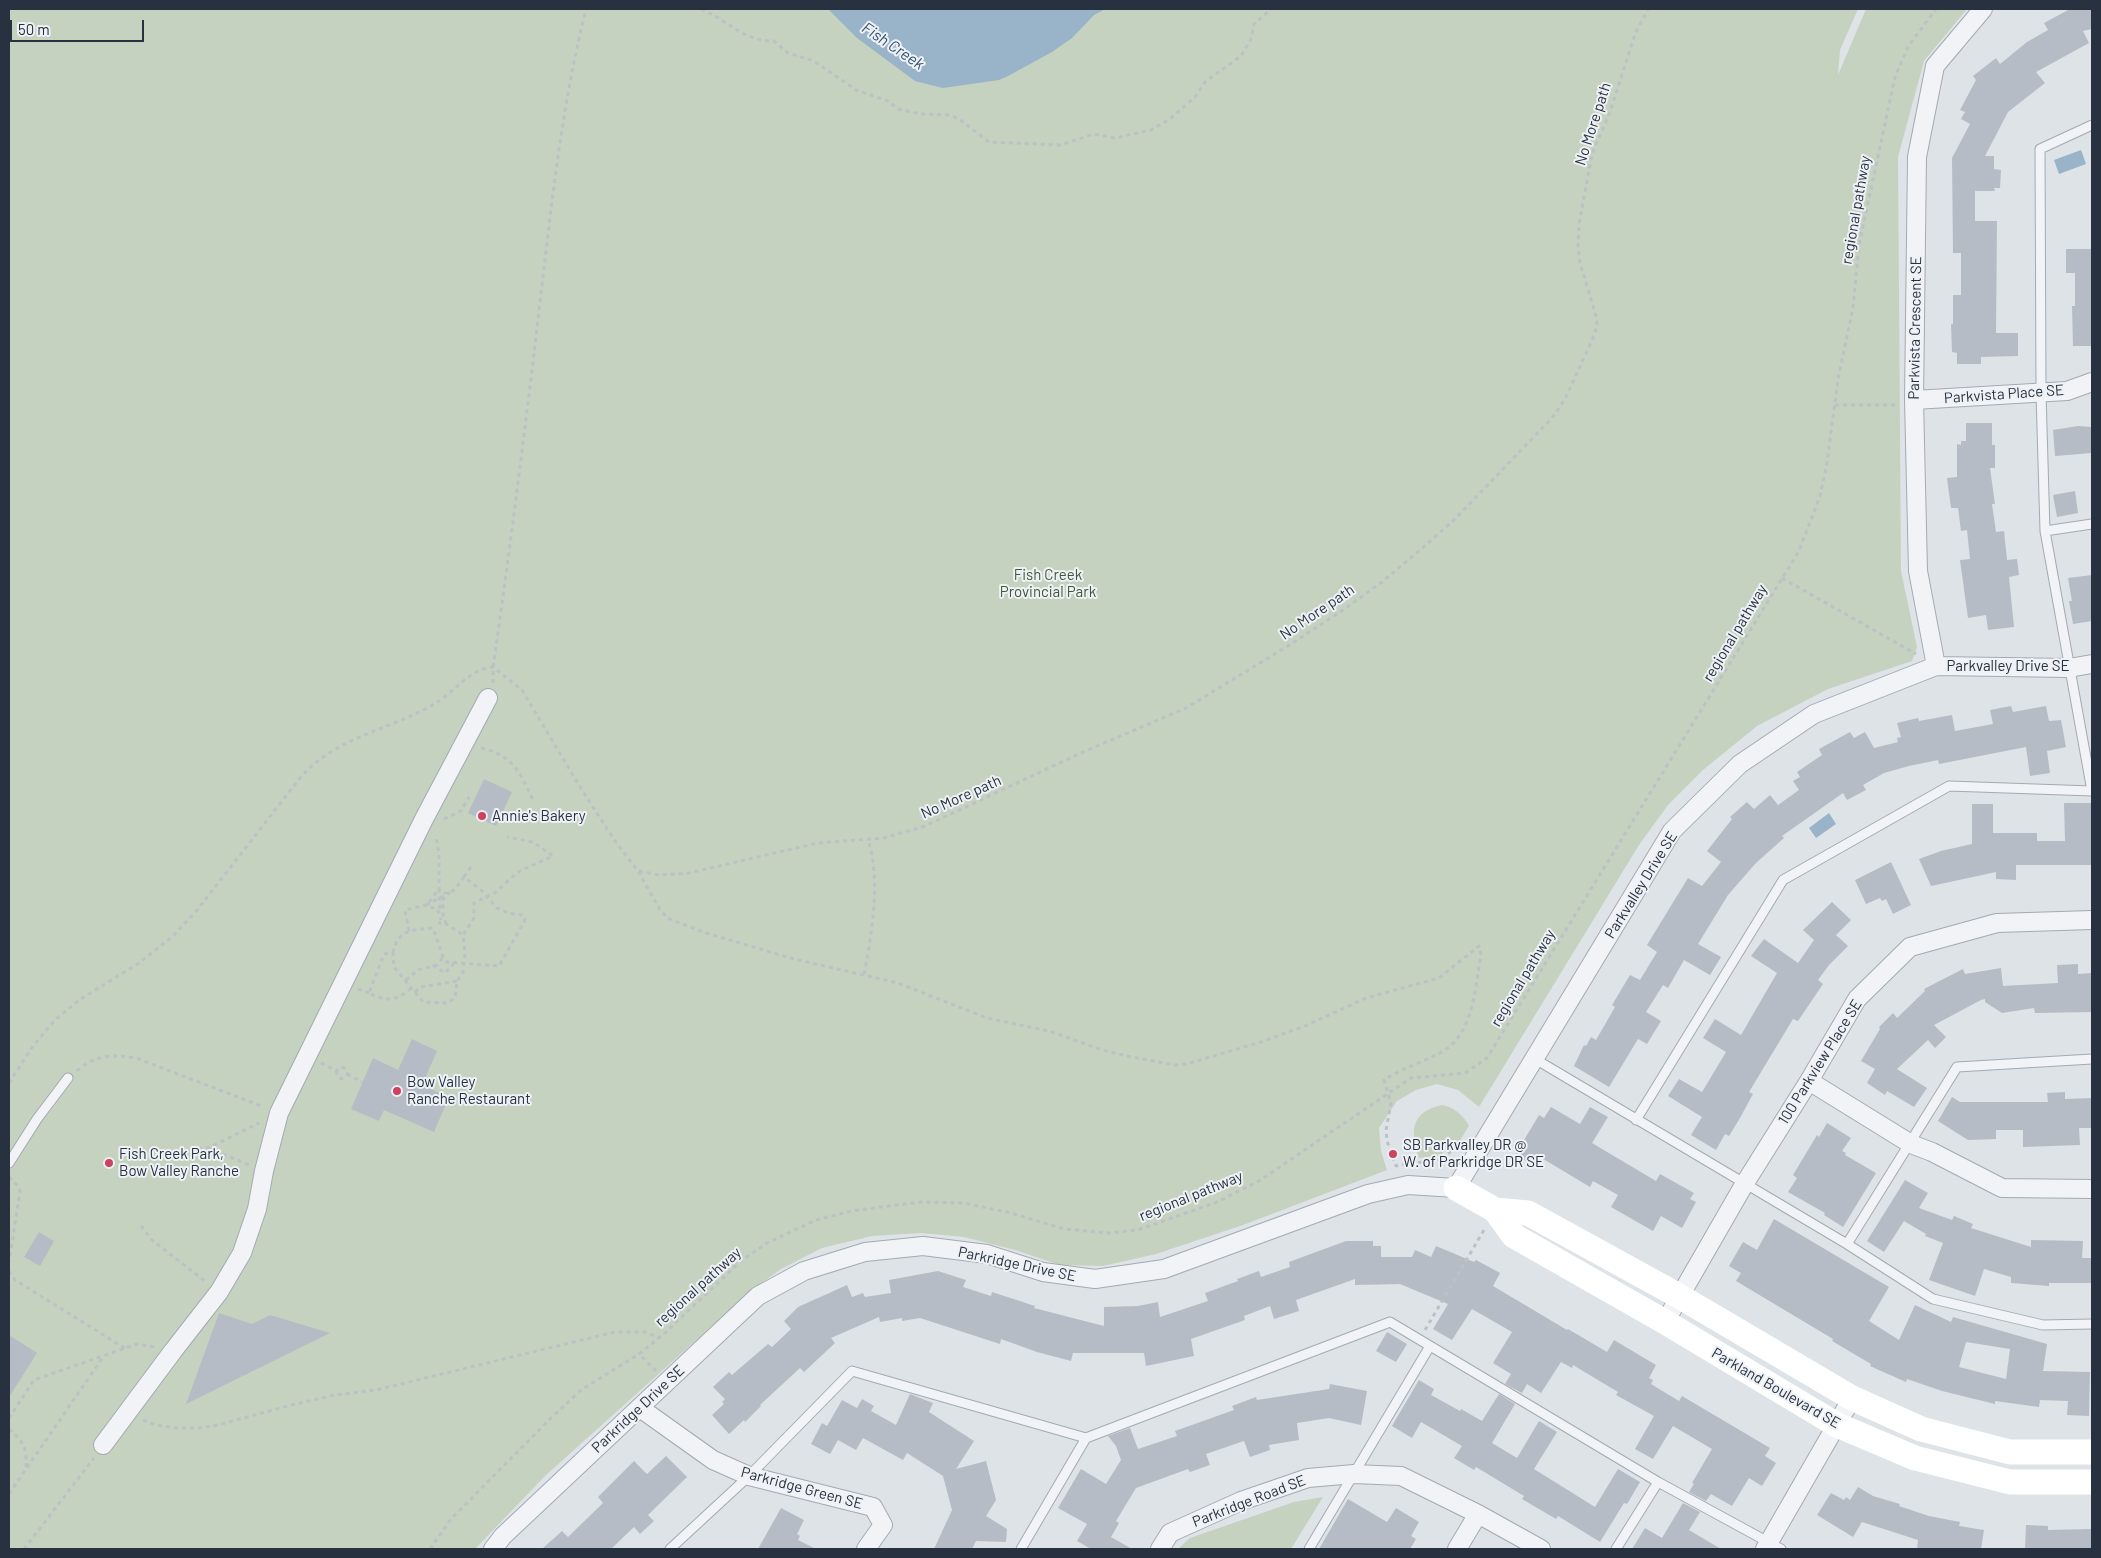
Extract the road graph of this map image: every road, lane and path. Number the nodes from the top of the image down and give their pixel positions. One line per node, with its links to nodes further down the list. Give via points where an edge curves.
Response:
1 (586, 9): 17 (path, via 554,183)
2 (701, 9): 3 (path, via 743,35 759,41 774,41 788,53 814,61 856,90 888,101 898,109 949,115 995,143 1060,145 1094,134 1115,138 1151,130 1170,120 1195,97 1205,82 1242,56 1254,24)
3 (1271, 9)
4 (1648, 9): 26 (path, No More path, via 1635,34 1610,112 1592,154 1580,216 1578,246 1597,325 1561,408 1537,435 1455,519 1382,582 1291,644 1195,703 925,826 903,834)
5 (1936, 9): 11 (path, regional pathway, via 1909,45 1895,76 1859,245 1853,308)
6 (1983, 9): 10 (street, Parkvista Crescent SE, via 1934,66 1917,157)
7 (2092, 125): 9 (lane, via 2040,149)
8 (2092, 382): 9 (street, Parkvista Place SE, via 2067,391)
9 (2041, 393): 10 (street, Parkvista Place SE); 13 (lane)
10 (1914, 400): 11 (path, via 1899,405); 16 (street, Parkvista Crescent SE, via 1918,571)
11 (1835, 404): 14 (path, regional pathway, via 1820,496 1799,551)
12 (2092, 524): 13 (lane)
13 (2045, 531): 18 (lane)
14 (1782, 578): 16 (path); 58 (path, regional pathway, via 1487,1058 1465,1073 1411,1078)
15 (2092, 664): 18 (street, Parkvalley Drive SE)
16 (1936, 666): 18 (street, Parkvalley Drive SE); 51 (street, Parkvalley Drive SE, via 1814,714 1740,764 1672,831)
17 (493, 667): 28 (path, via 522,690 580,787); 57 (path, via 474,673 426,709 351,740 318,759 173,936 55,1020)
18 (2069, 668): 21 (lane)
19 (488, 698): 20 (street)
20 (467, 738): 23 (path, via 474,746 505,757 517,768); 24 (street)
21 (2092, 791): 60 (lane, via 1949,786 1783,880)
22 (469, 797): 24 (path, via 461,811)
23 (533, 800)
24 (428, 822): 30 (path, via 437,837); 59 (street)
25 (507, 837): 32 (path, via 533,842 553,856 520,871)
26 (868, 840): 28 (path, No More path, via 818,843 676,875); 46 (path, via 875,889)
27 (471, 867): 29 (path)
28 (638, 871): 46 (path, via 659,908 667,918 680,924 794,959)
29 (464, 877): 31 (path); 32 (path)
30 (439, 888): 31 (path); 33 (path); 34 (path)
31 (449, 893): 33 (path); 37 (path, via 444,899)
32 (487, 896): 40 (path, via 474,903 474,918); 43 (path, via 503,911 524,916 524,922 499,966)
33 (439, 898): 34 (path); 36 (path)
34 (426, 905): 36 (path, via 438,910); 39 (path, via 405,910)
35 (2092, 920): 55 (street, 100 Parkview Place SE, via 1997,923 1910,947 1857,999)
36 (440, 922): 37 (path); 38 (path)
37 (446, 923): 40 (path)
38 (433, 928): 39 (path); 42 (path)
39 (409, 931): 41 (path, via 396,943)
40 (463, 935): 43 (path, via 466,945)
41 (393, 953): 47 (path, via 394,968); 49 (path, via 384,954 369,993 391,999 399,998)
42 (443, 957): 44 (path); 45 (path)
43 (464, 962): 44 (path); 48 (path, via 463,972)
44 (454, 963): 45 (path, via 444,973)
45 (433, 965): 47 (path, via 418,970)
46 (864, 974): 58 (path, via 920,990 987,1018 1048,1031 1102,1050 1175,1065 1258,1043 1366,998 1439,978 1480,946 1470,1010 1458,1039 1440,1053 1384,1080)
47 (406, 980): 49 (path)
48 (457, 981): 50 (path, via 421,987); 50 (path, via 455,998 447,1003 427,1003)
49 (411, 988): 50 (path)
50 (415, 992)
51 (1535, 1059): 60 (lane); 69 (street, Parkvalley Drive SE)
52 (2092, 1059): 62 (lane, via 1957,1067)
53 (347, 1074): 56 (path)
54 (68, 1078): 59 (path, via 94,1059 136,1058); 65 (lane)
55 (1809, 1081): 62 (street); 68 (street, 100 Parkview Place SE)
56 (362, 1082)
57 (9, 1083)
58 (1388, 1094): 61 (path, via 1391,1111 1387,1141 1396,1166 1434,1162 1450,1153); 80 (path, regional pathway, via 1259,1181 1217,1202 1138,1230 1108,1233 1064,1229 964,1203 896,1204 816,1220 767,1243 742,1260)
59 (280, 1113): 63 (path); 66 (street)
60 (1636, 1120): 68 (lane)
61 (1457, 1144)
62 (1911, 1144): 70 (street, via 2002,1188); 73 (lane)
63 (208, 1148): 64 (path, via 192,1149); 66 (path)
64 (185, 1156)
65 (9, 1163)
66 (264, 1171): 76 (street, via 257,1209 242,1253)
67 (9, 1177): 74 (path, via 20,1192)
68 (1745, 1183): 73 (lane); 77 (street, 100 Parkview Place SE)
69 (1456, 1188): 71 (street, Parkland Boulevard SE); 87 (street, Parkridge Drive SE, via 1408,1185 1368,1194 1164,1268 1095,1279 1043,1272 987,1254 923,1246 864,1252 804,1271 758,1296)
70 (2092, 1189)
71 (1496, 1210): 77 (street, Parkland Boulevard SE, via 1528,1213); 78 (street, Parkland Boulevard SE, via 1514,1236); 81 (path)
72 (141, 1226): 76 (path, via 158,1246)
73 (1847, 1244): 79 (lane, via 1933,1299 2043,1325)
74 (9, 1262)
75 (9, 1271): 83 (path, via 15,1280)
76 (219, 1292): 84 (street)
77 (1679, 1296): 78 (street, 100 Parkview Place SE); 88 (street, Parkland Boulevard SE)
78 (1665, 1322): 92 (street, Parkland Boulevard SE)
79 (2092, 1324)
80 (658, 1338): 85 (path, regional pathway); 90 (path, via 647,1332 595,1336 376,1390 335,1395 200,1428 156,1425)
81 (1420, 1339): 82 (lane); 94 (lane, via 1390,1322)
82 (1430, 1346): 98 (lane); 100 (lane)
83 (126, 1349): 84 (path, via 137,1344); 86 (path)
84 (173, 1351): 90 (street)
85 (639, 1354): 87 (path); 106 (path, regional pathway, via 581,1390 557,1412 451,1519)
86 (103, 1357): 91 (path, via 34,1380); 97 (path)
87 (667, 1381): 89 (street, Parkridge Drive SE)
88 (1852, 1398): 92 (street); 96 (street, Parkland Boulevard SE, via 1921,1429 2010,1452)
89 (640, 1408): 99 (street, Parkridge Green SE, via 713,1460); 107 (street, Parkridge Drive SE)
90 (127, 1412): 95 (street)
91 (9, 1418)
92 (1837, 1425): 101 (street, Parkland Boulevard SE, via 1915,1458 2010,1482); 104 (street)
93 (9, 1429): 97 (path, via 21,1440 27,1454)
94 (1086, 1438): 99 (lane, via 852,1371); 110 (lane)
95 (103, 1445): 105 (path)
96 (2092, 1452)
97 (26, 1470): 102 (path)
98 (1354, 1474): 103 (street, Parkridge Road SE, via 1402,1476); 111 (street, Parkridge Road SE, via 1308,1478 1241,1501 1170,1533); 112 (lane)
99 (749, 1476): 108 (lane); 109 (street, Parkridge Green SE, via 873,1507 883,1524)
100 (1658, 1482): 104 (lane); 115 (lane)
101 (2092, 1482)
102 (9, 1494)
103 (1478, 1514): 113 (street); 114 (street, Parkridge Road SE)
104 (1772, 1547)
105 (24, 1549)
106 (430, 1549)
107 (493, 1549)
108 (670, 1549)
109 (866, 1549)
110 (1021, 1549)
111 (1160, 1549)
112 (1309, 1549)
113 (1457, 1549)
114 (1541, 1549)
115 (1616, 1549)

